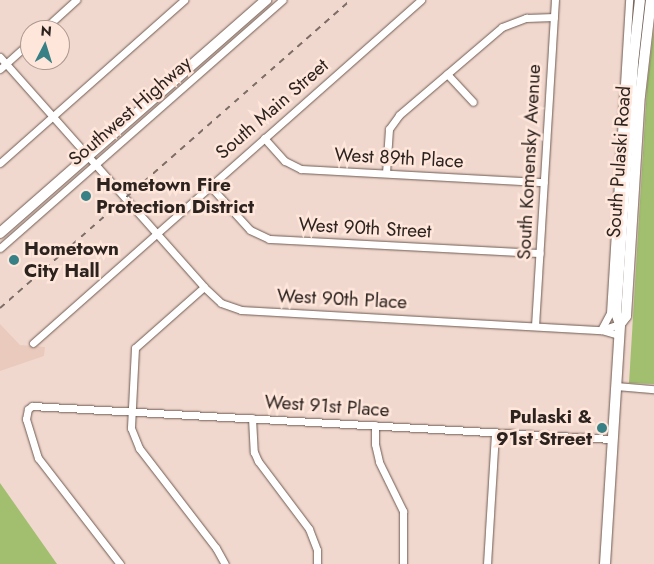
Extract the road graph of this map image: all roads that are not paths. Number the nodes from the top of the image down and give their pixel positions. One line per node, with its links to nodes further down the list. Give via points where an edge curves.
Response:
1 (76, 0): 11 (street)
2 (184, 0): 17 (street)
3 (266, 0): 19 (main road, Southwest Highway)
4 (282, 0): 21 (street, Southwest Highway)
5 (421, 0): 18 (street, South Main Street)
6 (555, 0): 10 (street, South Komensky Avenue)
7 (629, 0): 32 (street, via 610,313)
8 (640, 0): 30 (main road, South Pulaski Road, via 616,313)
9 (651, 0): 30 (main road, South Pulaski Road, via 640,96 626,316)
10 (554, 18): 15 (street, via 526,18 508,23); 23 (street, South Komensky Avenue)
11 (54, 20)
12 (20, 51): 14 (street)
13 (0, 57): 14 (street, West 90th Place)
14 (3, 66): 17 (street, West 90th Place)
15 (447, 74): 16 (street); 22 (street, via 390,125)
16 (473, 102)
17 (53, 116): 19 (street, West 90th Place); 20 (street)
18 (264, 138): 22 (street, West 89th Place, via 296,168); 24 (street, South Main Street)
19 (88, 156): 21 (street, West 90th Place); 26 (main road, Southwest Highway)
20 (0, 163)
21 (96, 164): 25 (street, West 90th Place); 27 (street, Southwest Highway)
22 (386, 173): 23 (street, West 89th Place)
23 (544, 182): 28 (street, South Komensky Avenue)
24 (210, 186): 25 (street, South Main Street); 28 (street, West 90th Street, via 250,230 269,239)
25 (156, 233): 29 (street, West 90th Place); 34 (street, South Main Street)
26 (0, 234)
27 (0, 248)
28 (540, 252): 31 (street, South Komensky Avenue)
29 (204, 287): 31 (street, West 90th Place, via 216,300 234,309); 37 (street, via 135,348)
30 (620, 324): 32 (street, West 90th Place); 33 (main road, South Pulaski Road)
31 (536, 326): 32 (street, West 90th Place)
32 (601, 330): 33 (street, West 90th Place)
33 (619, 335): 35 (main road, South Pulaski Road)
34 (33, 343)
35 (616, 386): 36 (street); 41 (main road, South Pulaski Road)
36 (654, 389)
37 (131, 410): 38 (street, West 91st Place); 42 (street, West 91st Place, via 39,405 28,409 26,419 38,458); 43 (street, via 131,428 139,448)
38 (252, 418): 39 (street, West 91st Place); 44 (street, via 258,461 309,529 317,550)
39 (375, 425): 40 (street, West 91st Place); 45 (street, via 379,462 403,511)
40 (495, 432): 41 (street, West 91st Place); 46 (street)
41 (612, 439): 47 (main road, South Pulaski Road)
42 (120, 564)
43 (225, 564)
44 (317, 564)
45 (403, 564)
46 (487, 564)
47 (605, 564): 48 (street)
48 (613, 564)

